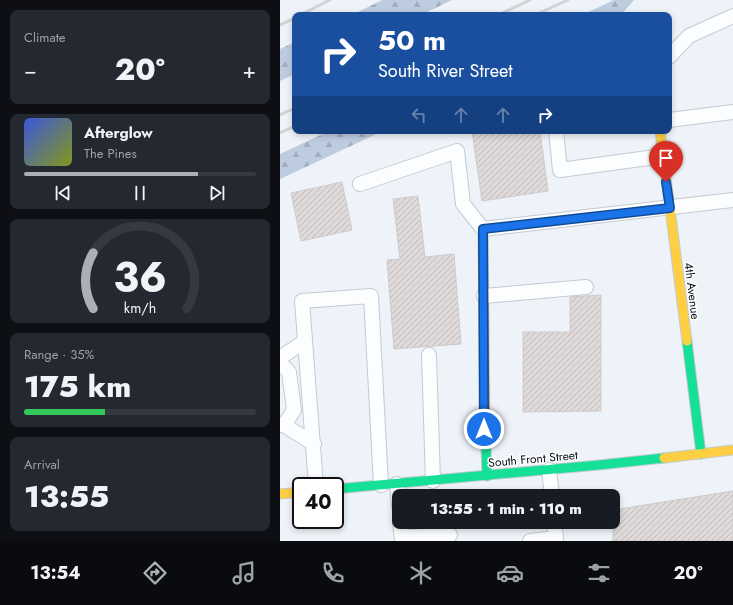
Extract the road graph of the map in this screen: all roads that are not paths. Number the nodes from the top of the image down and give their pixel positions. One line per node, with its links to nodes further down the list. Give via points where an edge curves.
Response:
1 (733, 16): 2 (lane, via 689,36)
2 (672, 53)
3 (733, 112): 4 (lane)
4 (672, 120)
5 (556, 134): 7 (lane, via 560,170)
6 (660, 134): 7 (street, 4th Avenue)
7 (663, 156): 10 (street, 4th Avenue)
8 (360, 184): 11 (lane, via 457,151 464,204)
9 (733, 200): 10 (lane)
10 (670, 208): 11 (lane); 21 (street, 4th Avenue)
11 (483, 229): 13 (street)
12 (586, 287): 13 (lane)
13 (484, 296): 23 (street)
14 (306, 341): 16 (lane); 19 (lane); 27 (lane, via 302,301 371,296)
15 (429, 355): 25 (lane)
16 (280, 358)
17 (280, 363): 18 (lane, via 289,372 294,410)
18 (282, 425): 19 (lane)
19 (314, 444): 24 (lane)
20 (733, 450): 21 (street, South Front Street)
21 (701, 454): 22 (street, South Front Street)
22 (550, 470): 23 (street, South Front Street); 30 (lane)
23 (487, 476): 25 (street, South Front Street)
24 (316, 477)
25 (433, 481): 26 (street, South Front Street)
26 (397, 484): 27 (street, South Front Street); 29 (lane)
27 (381, 486): 28 (street, South Front Street)
28 (344, 488)
29 (397, 489)
30 (551, 489)
31 (292, 493): 32 (street)
32 (280, 494)
33 (401, 529): 36 (lane)
34 (555, 529): 37 (lane, via 556,538)
35 (450, 535): 36 (lane)
36 (402, 539)
37 (530, 541)

